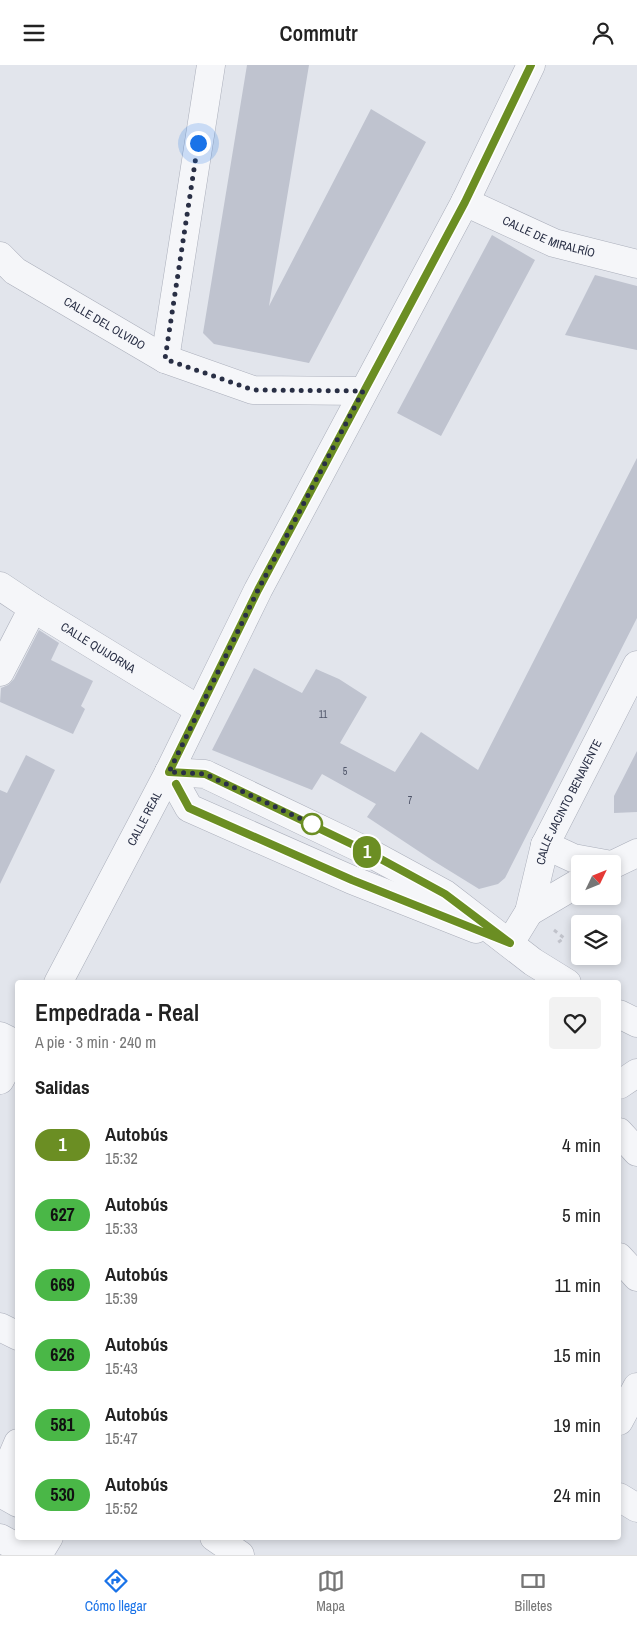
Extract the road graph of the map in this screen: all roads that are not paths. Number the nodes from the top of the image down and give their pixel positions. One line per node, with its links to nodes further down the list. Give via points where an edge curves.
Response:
1 (211, 65): 6 (street)
2 (532, 65): 3 (street, CALLE REAL)
3 (465, 202): 5 (street, CALLE DE MIRALRÍO, via 554,243); 7 (street, CALLE REAL)
4 (0, 256): 6 (street, CALLE DEL OLVIDO, via 15,271)
5 (637, 264)
6 (165, 359): 7 (street, CALLE DEL OLVIDO, via 253,390)
7 (363, 391): 12 (street, CALLE REAL)
8 (0, 586): 9 (street, CALLE QUIJORNA)
9 (32, 608): 11 (street); 12 (street, CALLE QUIJORNA)
10 (637, 665): 14 (street, CALLE JACINTO BENAVENTE)
11 (0, 672)
12 (198, 709): 13 (street, CALLE REAL)
13 (169, 772): 20 (street, via 205,774 342,839 445,894); 20 (street, via 189,808 352,880); 22 (street, CALLE REAL)
14 (546, 845): 16 (street); 19 (street, CALLE JACINTO BENAVENTE)
15 (637, 853): 17 (street)
16 (571, 857)
17 (621, 861)
18 (571, 888): 19 (street)
19 (529, 912): 20 (street, CALLE JACINTO BENAVENTE)
20 (510, 943): 21 (street)
21 (537, 972): 23 (street)
22 (59, 980)
23 (559, 980)
24 (621, 1015): 25 (street)
25 (637, 1023)
26 (0, 1036): 27 (street)
27 (15, 1044)
28 (15, 1052): 30 (street)
29 (637, 1073): 31 (street)
30 (0, 1080)
31 (621, 1084)
32 (621, 1134): 33 (street)
33 (637, 1152)
34 (621, 1259): 35 (street)
35 (637, 1277)
36 (0, 1327): 37 (street)
37 (15, 1334)
38 (637, 1387): 39 (street)
39 (621, 1417)
40 (15, 1450): 41 (street)
41 (0, 1485)
42 (0, 1493): 44 (street)
43 (621, 1498): 45 (street)
44 (15, 1501)
45 (637, 1508)
46 (0, 1538): 49 (street)
47 (47, 1540): 50 (street)
48 (218, 1540): 51 (street)
49 (31, 1555)
50 (38, 1555)
51 (240, 1555)

